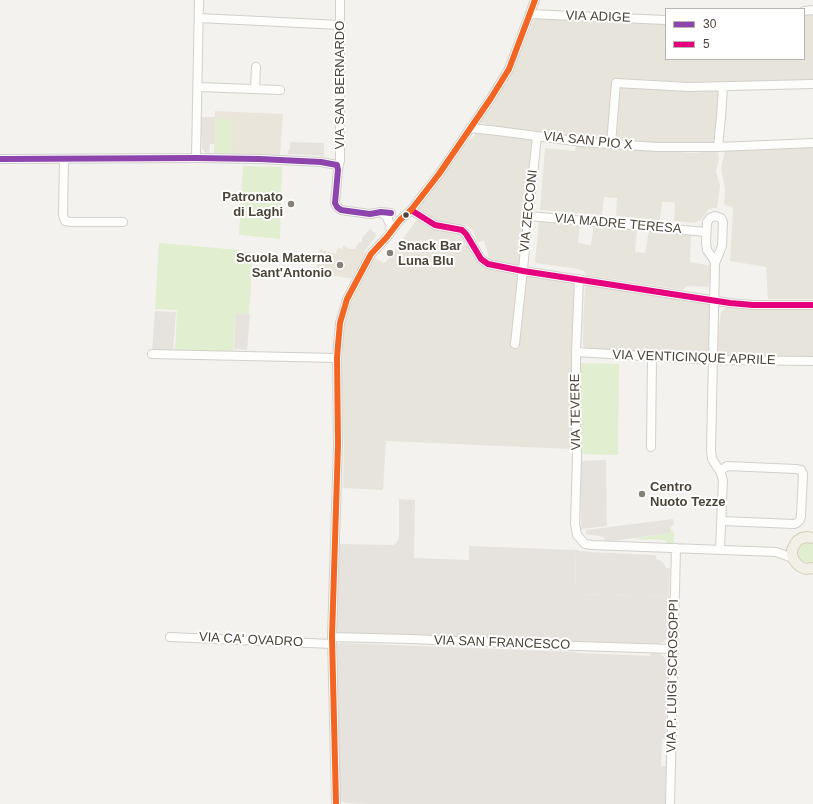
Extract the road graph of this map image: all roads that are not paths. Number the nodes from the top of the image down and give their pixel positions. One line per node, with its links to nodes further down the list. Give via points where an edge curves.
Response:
1 (199, 0): 5 (street)
2 (340, 0): 7 (street, VIA SAN BERNARDO)
3 (536, 0): 4 (street)
4 (530, 14): 6 (street, VIA ADIGE); 14 (street, via 509,69)
5 (199, 18): 7 (street); 10 (street)
6 (665, 20)
7 (340, 25): 22 (street, VIA SAN BERNARDO)
8 (256, 67): 12 (street)
9 (813, 84): 11 (street)
10 (198, 87): 12 (street); 20 (street)
11 (723, 87): 17 (street, via 616,83); 18 (street)
12 (255, 89): 13 (street)
13 (280, 90)
14 (470, 128): 15 (street, VIA SAN PIO X); 23 (street)
15 (537, 136): 17 (street, VIA SAN PIO X); 24 (street, VIA ZECCONI)
16 (813, 143): 18 (street, VIA SAN PIO X)
17 (611, 144): 18 (street, VIA SAN PIO X)
18 (718, 147)
19 (64, 158): 20 (street); 21 (street); 26 (street, via 65,221)
20 (196, 158): 22 (street, via 321,162 337,165)
21 (0, 159)
22 (338, 170): 25 (street, VIA SAN BERNARDO, via 335,203 337,207 341,210 370,214 381,212)
23 (409, 212): 25 (street); 29 (street, VIA ZECCONI, via 435,226 462,230 481,259 488,264)
24 (529, 216): 27 (street, VIA MADRE TERESA); 29 (street, VIA ZECCONI)
25 (393, 221): 36 (street, via 387,237 371,254 347,299 340,323)
26 (124, 222)
27 (706, 232): 28 (street, via 706,247); 28 (street, via 707,222 712,217 721,218 722,246)
28 (715, 263): 31 (street)
29 (523, 271): 30 (street); 33 (street)
30 (579, 280): 31 (street); 34 (street, VIA TEVERE)
31 (714, 300): 32 (street, via 754,305); 38 (street)
32 (813, 305)
33 (515, 344)
34 (576, 352): 37 (street, VIA VENTICINQUE APRILE); 45 (street, VIA TEVERE, via 577,536 583,543 592,545)
35 (152, 354): 36 (street)
36 (337, 358): 51 (street, via 338,444)
37 (652, 358): 38 (street, VIA VENTICINQUE APRILE); 40 (street)
38 (713, 360): 39 (street, VIA VENTICINQUE APRILE); 41 (street, via 711,450 712,459)
39 (813, 361)
40 (651, 446)
41 (720, 471): 42 (street, via 723,480); 42 (street, via 727,466 796,469 801,470 803,474 801,516 797,523)
42 (722, 521): 46 (street)
43 (811, 536): 44 (main road, via 802,538)
44 (794, 546): 47 (street); 48 (main road)
45 (676, 548): 46 (street); 52 (street, VIA P. LUIGI SCROSOPPI)
46 (720, 549): 47 (street)
47 (776, 552): 48 (street, via 790,556)
48 (794, 560): 49 (main road, via 801,567)
49 (811, 571)
50 (170, 637): 51 (street, VIA CA' OVADRO)
51 (332, 641): 52 (street, VIA SAN FRANCESCO, via 411,639); 53 (street)
52 (673, 649): 54 (street, VIA P. LUIGI SCROSOPPI)
53 (336, 804)
54 (670, 804)

